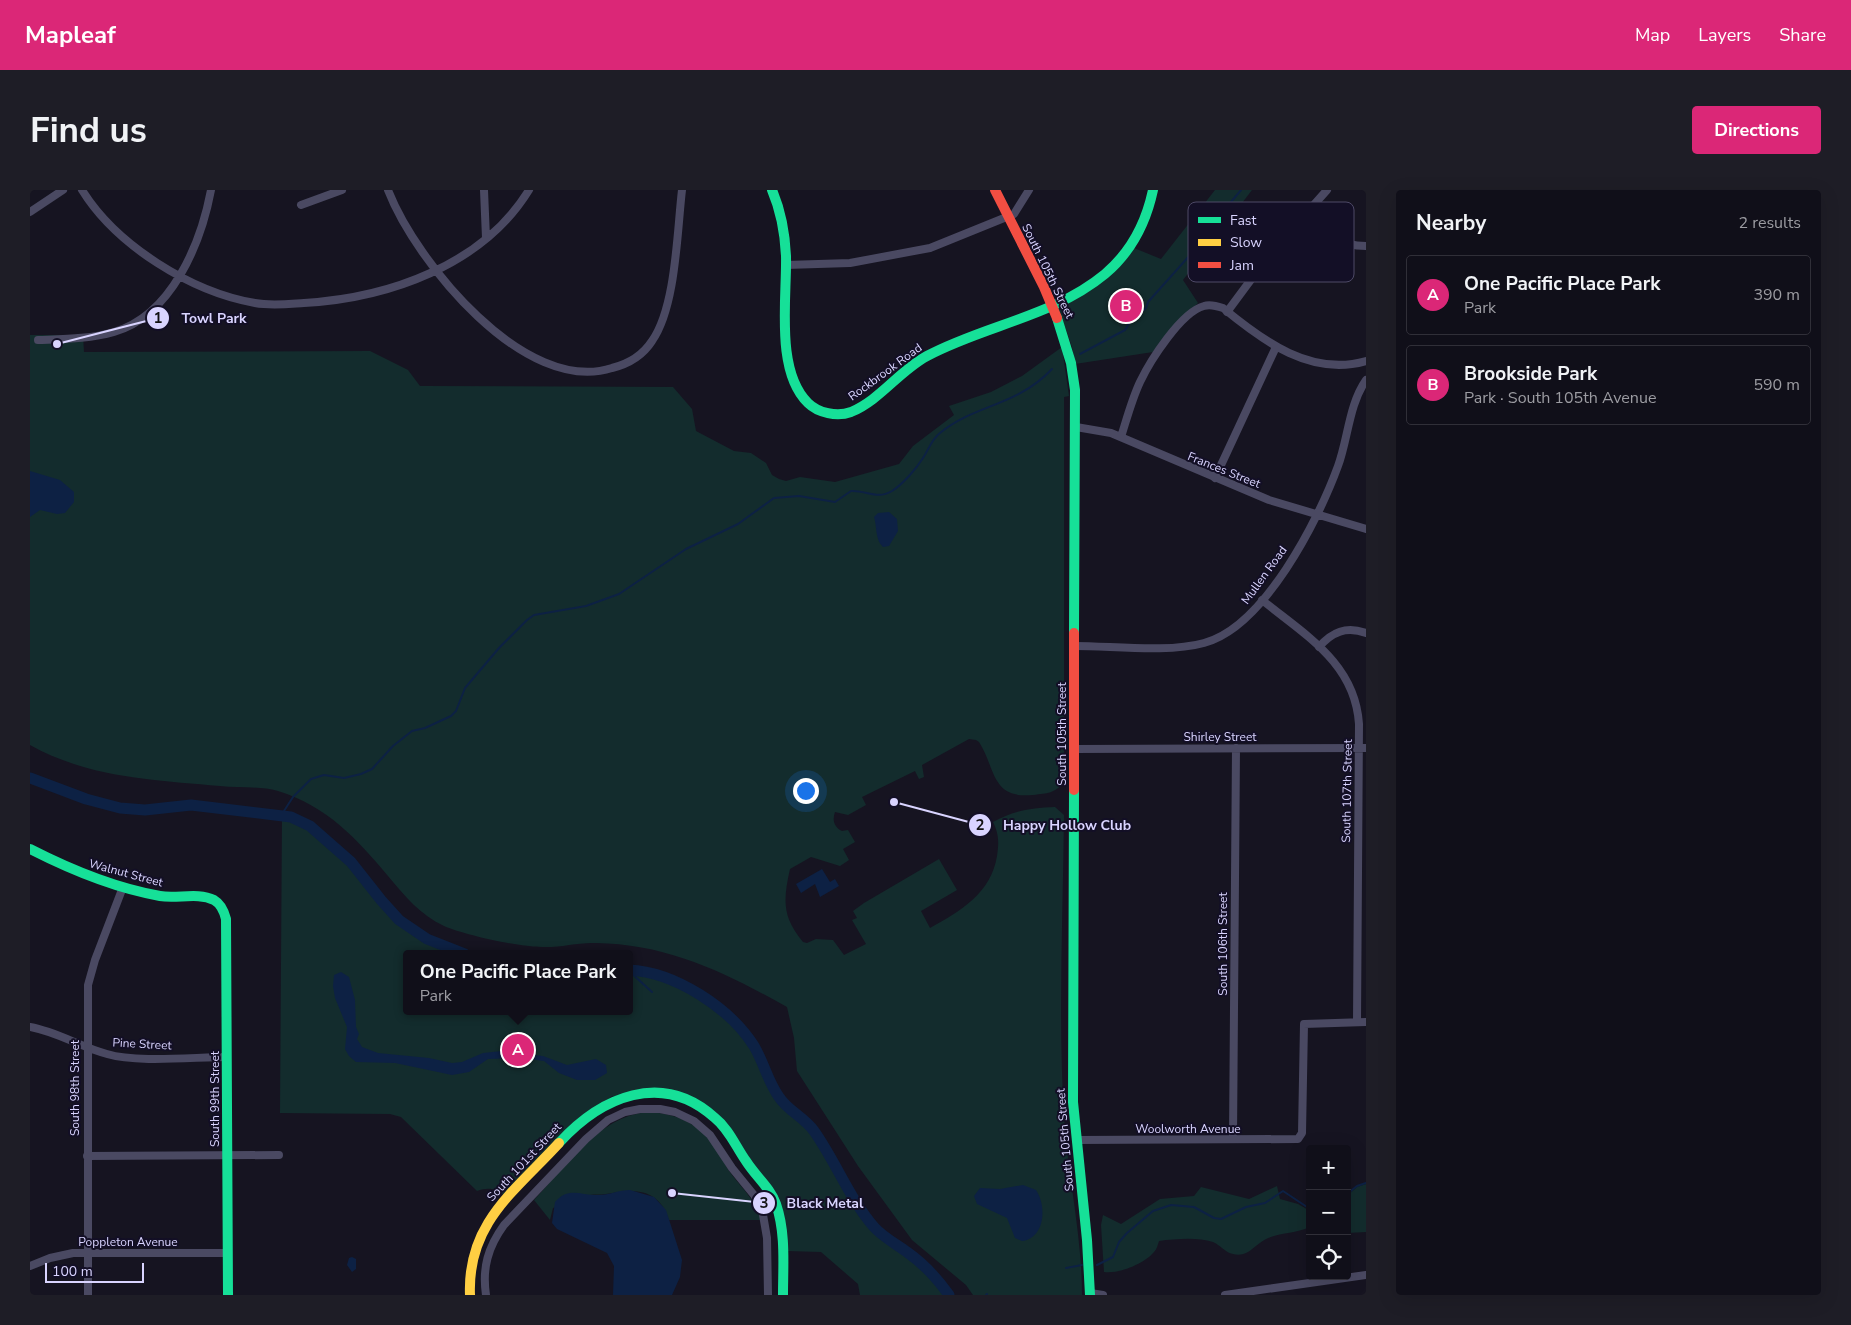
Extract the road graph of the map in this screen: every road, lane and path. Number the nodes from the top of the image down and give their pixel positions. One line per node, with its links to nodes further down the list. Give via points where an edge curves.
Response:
1 (63, 190): 16 (street)
2 (82, 190): 21 (street, via 100,216 116,231)
3 (212, 190): 21 (street, via 202,230)
4 (342, 190): 15 (street)
5 (388, 190): 20 (street, via 402,219)
6 (484, 190): 18 (street)
7 (529, 190): 18 (street, via 517,208)
8 (682, 190): 20 (street, via 667,305 655,337 642,353 608,370 576,373 547,364 503,336 471,310)
9 (772, 190): 19 (street, Rockbrook Road, via 780,214)
10 (995, 190): 17 (street, South 105th Street)
11 (1029, 190): 17 (street, via 1019,209)
12 (1153, 190): 23 (street, Rockbrook Road, via 1142,226 1123,256 1099,279)
13 (1327, 190): 14 (street)
14 (1316, 202)
15 (300, 205)
16 (30, 212)
17 (1008, 218): 19 (street, via 947,242 898,256 850,263); 23 (street, South 105th Street)
18 (486, 238): 20 (street)
19 (786, 265): 23 (street, Rockbrook Road, via 788,355 794,381 801,397 818,410 842,414 862,405 928,355)
20 (435, 270): 21 (street, via 364,296 333,302 278,305 256,304 223,295)
21 (180, 275): 25 (street, via 164,297 141,319 121,330 77,338)
22 (1249, 282): 24 (street)
23 (1053, 305): 29 (street, South 105th Street, via 1071,360)
24 (1227, 312): 26 (street); 30 (street, via 1214,305 1202,306 1167,339 1139,383)
25 (38, 340)
26 (1276, 346): 27 (street, via 1322,363 1342,365); 31 (street)
27 (1366, 361)
28 (1366, 380): 32 (street, Mullen Road)
29 (1076, 427): 30 (street, Frances Street); 36 (street, South 105th Street)
30 (1121, 437): 31 (street, Frances Street)
31 (1215, 478): 32 (street, Frances Street)
32 (1317, 515): 33 (street, Frances Street); 34 (street, Mullen Road, via 1294,556)
33 (1366, 529)
34 (1262, 600): 36 (street, Mullen Road, via 1235,628 1202,644 1171,647); 37 (street, South 107th Street)
35 (1366, 633): 37 (street, via 1342,630)
36 (1075, 646): 40 (street, South 105th Street)
37 (1319, 647): 39 (street, South 107th Street, via 1340,668 1350,686)
38 (1236, 748): 39 (street, Shirley Street); 40 (street, Shirley Street); 50 (street, South 106th Street)
39 (1362, 748): 44 (street, South 107th Street)
40 (1074, 749): 49 (street, South 105th Street, via 1073,1064)
41 (30, 849): 42 (street, Walnut Street, via 78,873)
42 (123, 888): 43 (street, Walnut Street, via 165,897 203,897); 47 (street, South 98th Street, via 89,977)
43 (219, 904): 48 (street, South 99th Street, via 226,919)
44 (1356, 1022): 45 (street); 50 (street, Woolworth Avenue, via 1304,1024 1300,1138)
45 (1366, 1022)
46 (30, 1027): 47 (street, Pine Street, via 56,1033)
47 (86, 1047): 48 (street, Pine Street, via 124,1057); 53 (street, South 98th Street)
48 (227, 1057): 51 (street, South 99th Street)
49 (1076, 1140): 50 (street, Woolworth Avenue); 58 (street, South 105th Street, via 1088,1240)
50 (1233, 1140)
51 (228, 1155): 52 (street); 53 (street); 54 (street, South 99th Street)
52 (279, 1155)
53 (87, 1156): 55 (street, South 98th Street)
54 (228, 1252): 55 (street, Poppleton Avenue); 60 (street, South 99th Street)
55 (88, 1253): 56 (street, Poppleton Avenue, via 62,1254); 59 (street, South 98th Street)
56 (30, 1266)
57 (1366, 1274): 66 (street)
58 (1090, 1294): 65 (street)
59 (88, 1295)
60 (228, 1295)
61 (470, 1295): 64 (street, South 101st Street, via 469,1273 474,1248 492,1215 592,1111 620,1097 651,1093 684,1099 709,1112 728,1132 747,1164 765,1184 782,1223)
62 (486, 1295): 63 (street, via 486,1263 492,1243 504,1225 596,1129 625,1112 651,1108 681,1114 705,1129 754,1195 762,1209 766,1228)
63 (768, 1295)
64 (783, 1295)
65 (1103, 1295)
66 (1225, 1295)

